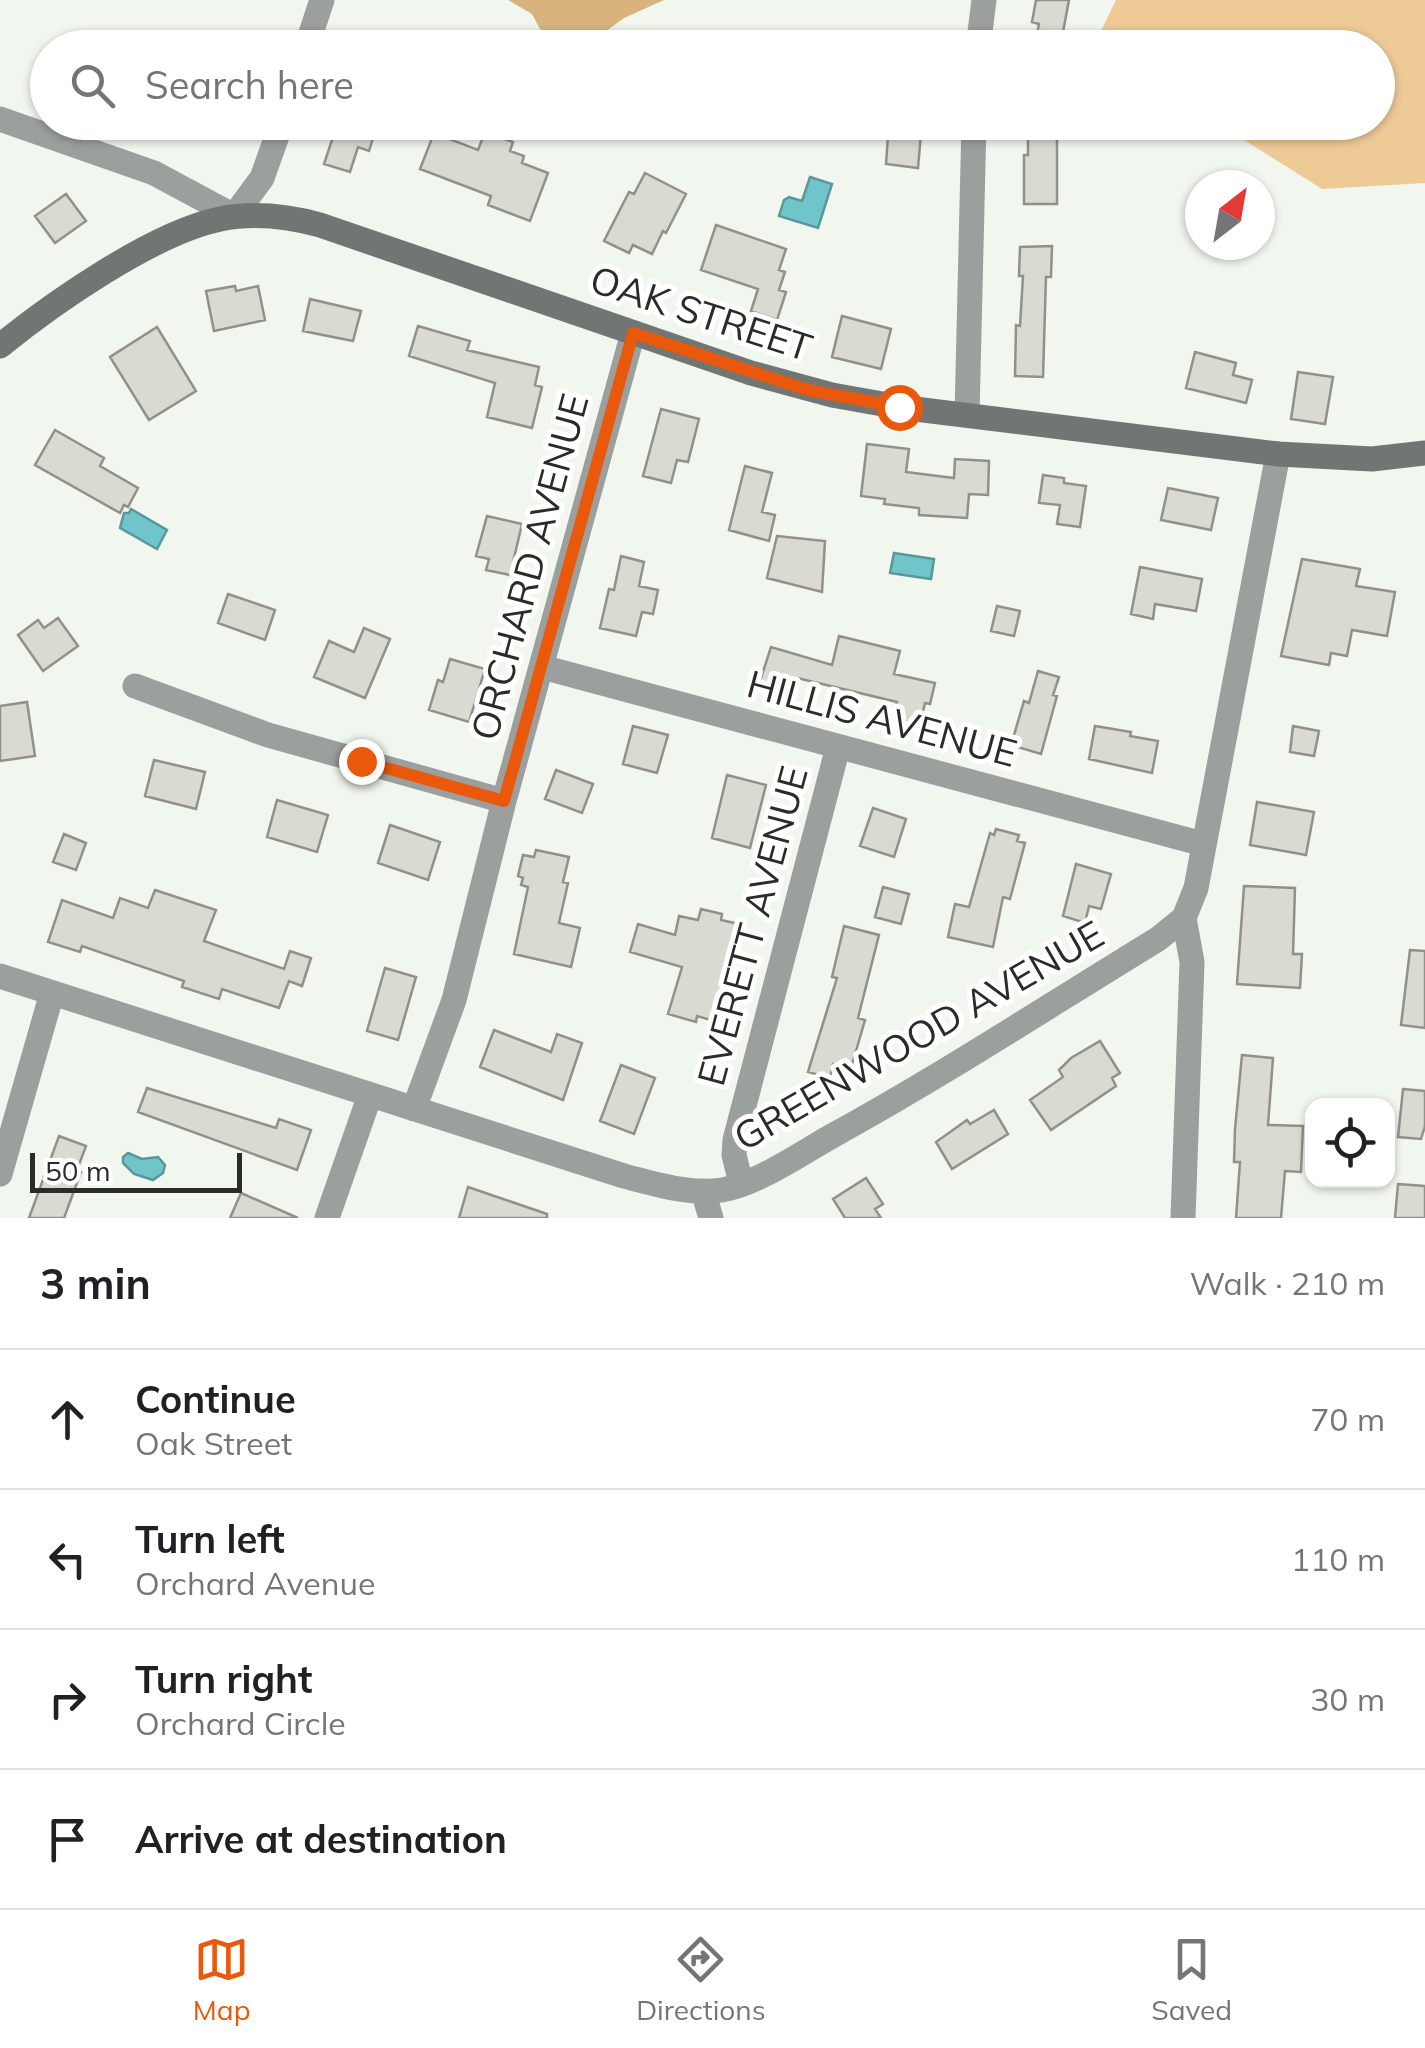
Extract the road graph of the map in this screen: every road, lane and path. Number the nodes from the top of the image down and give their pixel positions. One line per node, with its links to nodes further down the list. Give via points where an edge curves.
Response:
1 (322, 0): 3 (street)
2 (984, 0): 4 (street)
3 (312, 30)
4 (980, 30)
5 (0, 118): 6 (street)
6 (30, 129)
7 (61, 140): 10 (street, via 160,176)
8 (276, 140): 10 (street, via 262,178)
9 (974, 140): 13 (street)
10 (234, 216): 11 (street, OAK STREET, via 320,224); 12 (street, OAK STREET, via 161,242 69,294)
11 (633, 333): 13 (street, OAK STREET, via 808,390); 16 (street, ORCHARD AVENUE)
12 (0, 346)
13 (967, 415): 15 (street, OAK STREET)
14 (1425, 453): 15 (street, OAK STREET, via 1358,460)
15 (1278, 454): 20 (street)
16 (542, 667): 18 (street, HILLIS AVENUE); 19 (street, ORCHARD AVENUE)
17 (136, 686): 19 (street, via 268,734)
18 (838, 747): 20 (street, HILLIS AVENUE); 27 (street, EVERETT AVENUE, via 735,1140)
19 (504, 801): 25 (street, ORCHARD AVENUE, via 454,1000)
20 (1202, 844): 21 (street)
21 (1184, 918): 27 (street, GREENWOOD AVENUE, via 851,1126); 31 (street, via 1192,962)
22 (0, 976): 23 (street, GREENWOOD AVENUE)
23 (52, 993): 24 (street, GREENWOOD AVENUE); 26 (street)
24 (370, 1095): 25 (street, GREENWOOD AVENUE); 29 (street)
25 (414, 1109): 28 (street, GREENWOOD AVENUE, via 624,1176)
26 (0, 1174)
27 (741, 1184): 28 (street, GREENWOOD AVENUE)
28 (703, 1191): 30 (street)
29 (328, 1218)
30 (710, 1218)
31 (1183, 1218)

